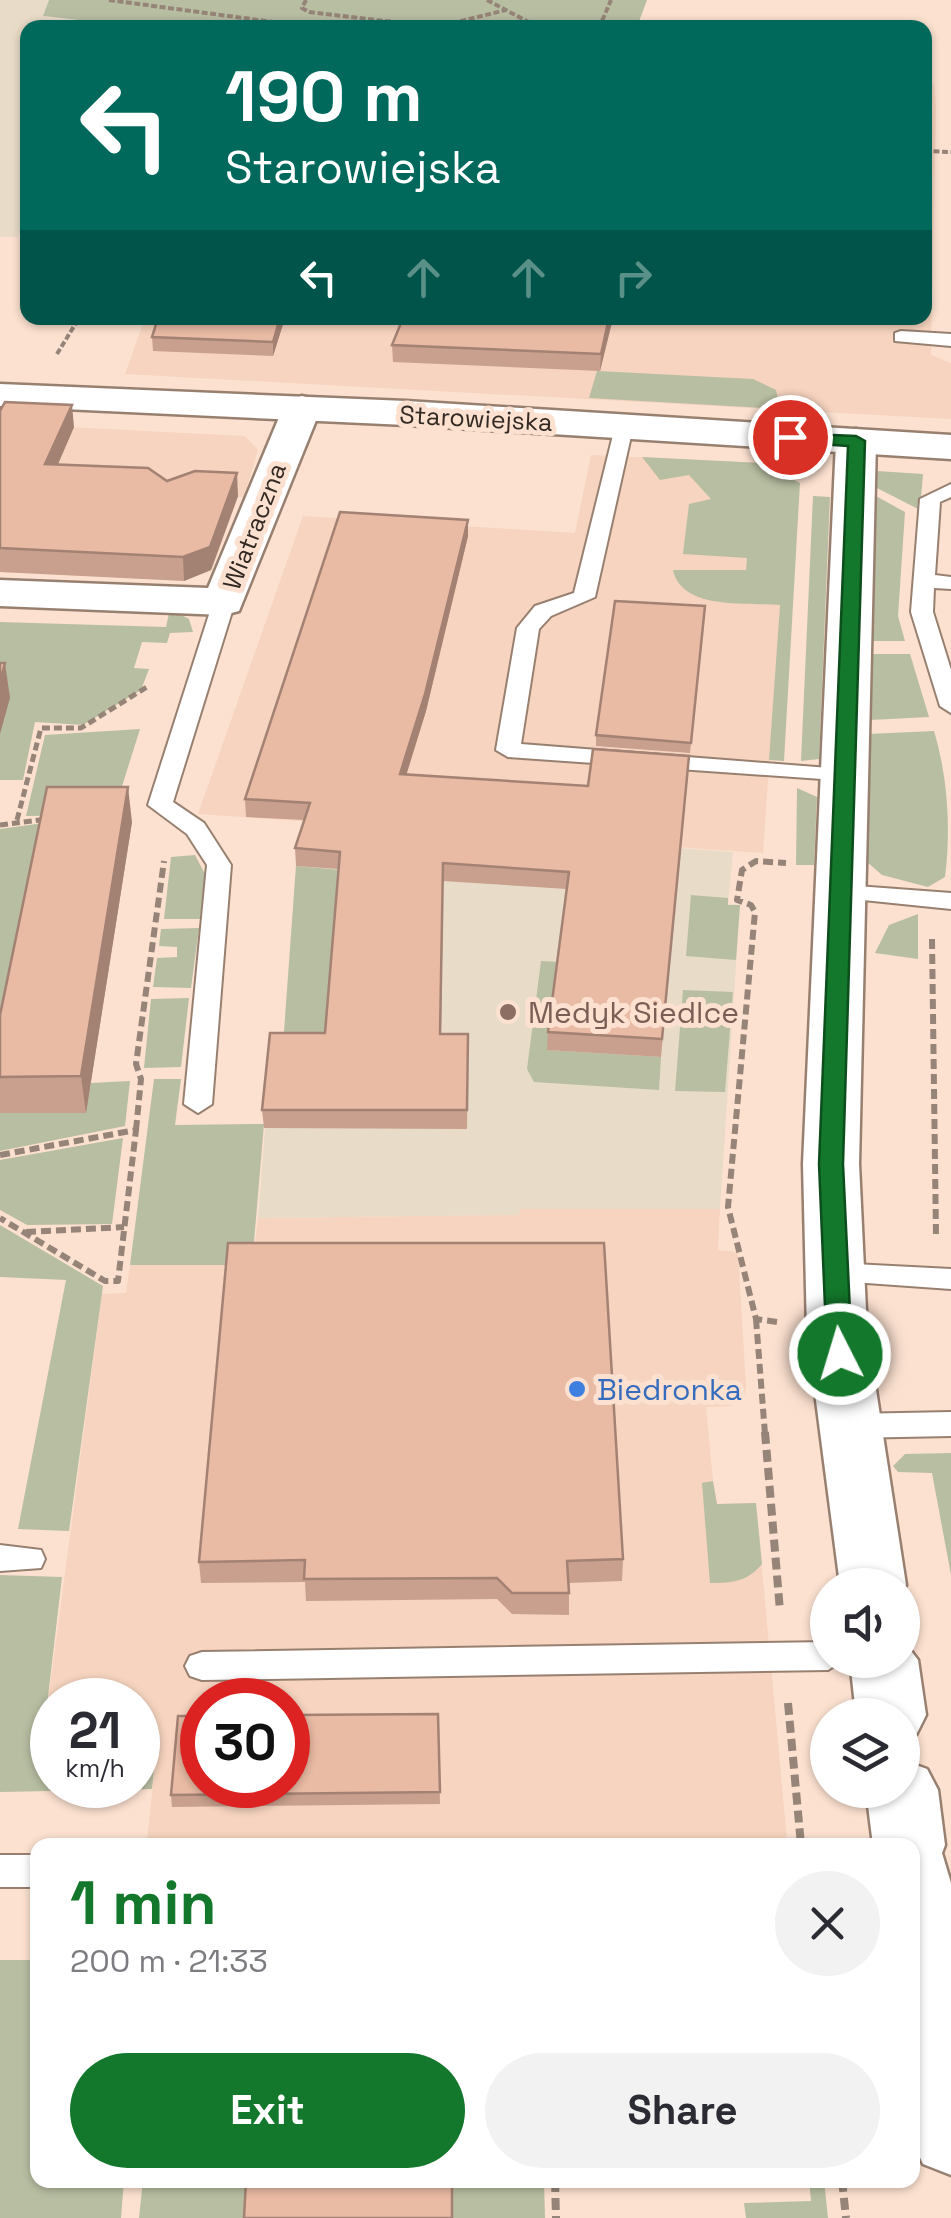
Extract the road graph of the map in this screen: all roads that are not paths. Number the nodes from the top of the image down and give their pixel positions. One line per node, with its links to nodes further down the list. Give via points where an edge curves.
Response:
1 (900, 337): 2 (lane)
2 (951, 340)
3 (0, 396): 4 (street, Starowiejska)
4 (302, 408): 5 (street, Starowiejska); 12 (street, Wiatraczna)
5 (623, 427): 6 (street, Starowiejska); 14 (lane, via 584,597 543,611 528,628 508,750)
6 (856, 441): 7 (street, Starowiejska); 14 (street)
7 (951, 446)
8 (951, 490): 9 (lane, via 930,499)
9 (925, 581): 10 (lane); 13 (lane, via 923,621)
10 (951, 583)
11 (0, 593): 12 (street, Wiatraczna)
12 (224, 602): 17 (lane, via 160,805 200,832 220,865)
13 (951, 706)
14 (817, 775): 15 (street)
15 (843, 892): 16 (lane); 18 (street, via 831,1164)
16 (948, 901)
17 (198, 1104)
18 (834, 1273): 19 (lane); 21 (street)
19 (944, 1278)
20 (951, 1424): 21 (lane)
21 (850, 1426): 22 (street)
22 (871, 1568)
23 (810, 1656): 24 (lane)
24 (202, 1666)
25 (905, 1808): 26 (street)
26 (909, 1838)
27 (0, 1871): 28 (lane)
28 (30, 1871)
29 (920, 1922): 30 (street)
30 (951, 2137)

